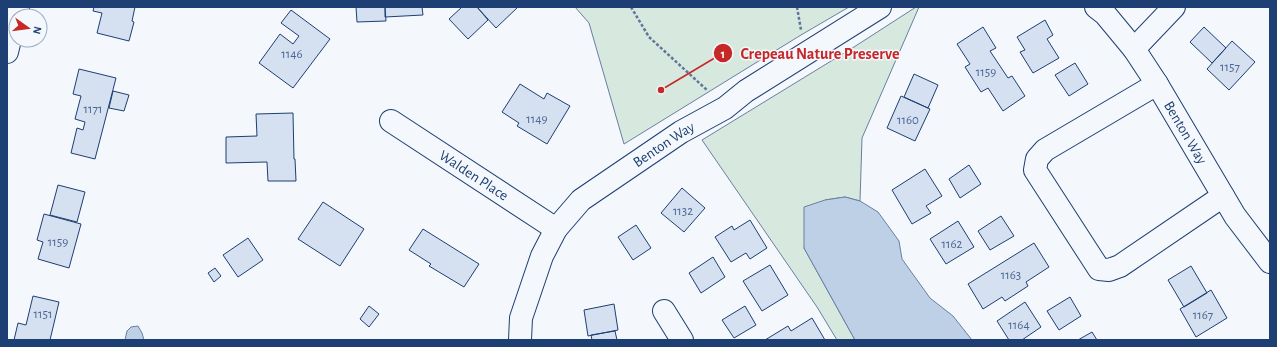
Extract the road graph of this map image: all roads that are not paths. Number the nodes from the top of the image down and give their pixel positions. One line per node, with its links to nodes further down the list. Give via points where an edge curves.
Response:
1 (18, 7): 6 (street)
2 (880, 7): 10 (street, Benton Way, via 746,91 725,108 681,132 581,200)
3 (1096, 7): 5 (street, Benton Way)
4 (1174, 7): 5 (street)
5 (1134, 49): 7 (street, Benton Way)
6 (7, 52)
7 (1157, 84): 9 (street, Benton Way); 9 (street, via 1045,150 1037,158 1035,170 1099,269 1109,270 1120,266)
8 (391, 120): 10 (street, Walden Place)
9 (1223, 196): 11 (street, Benton Way)
10 (556, 229): 13 (street, Benton Way, via 542,256 521,318)
11 (1270, 262)
12 (664, 311): 14 (street)
13 (520, 340)
14 (682, 340)

